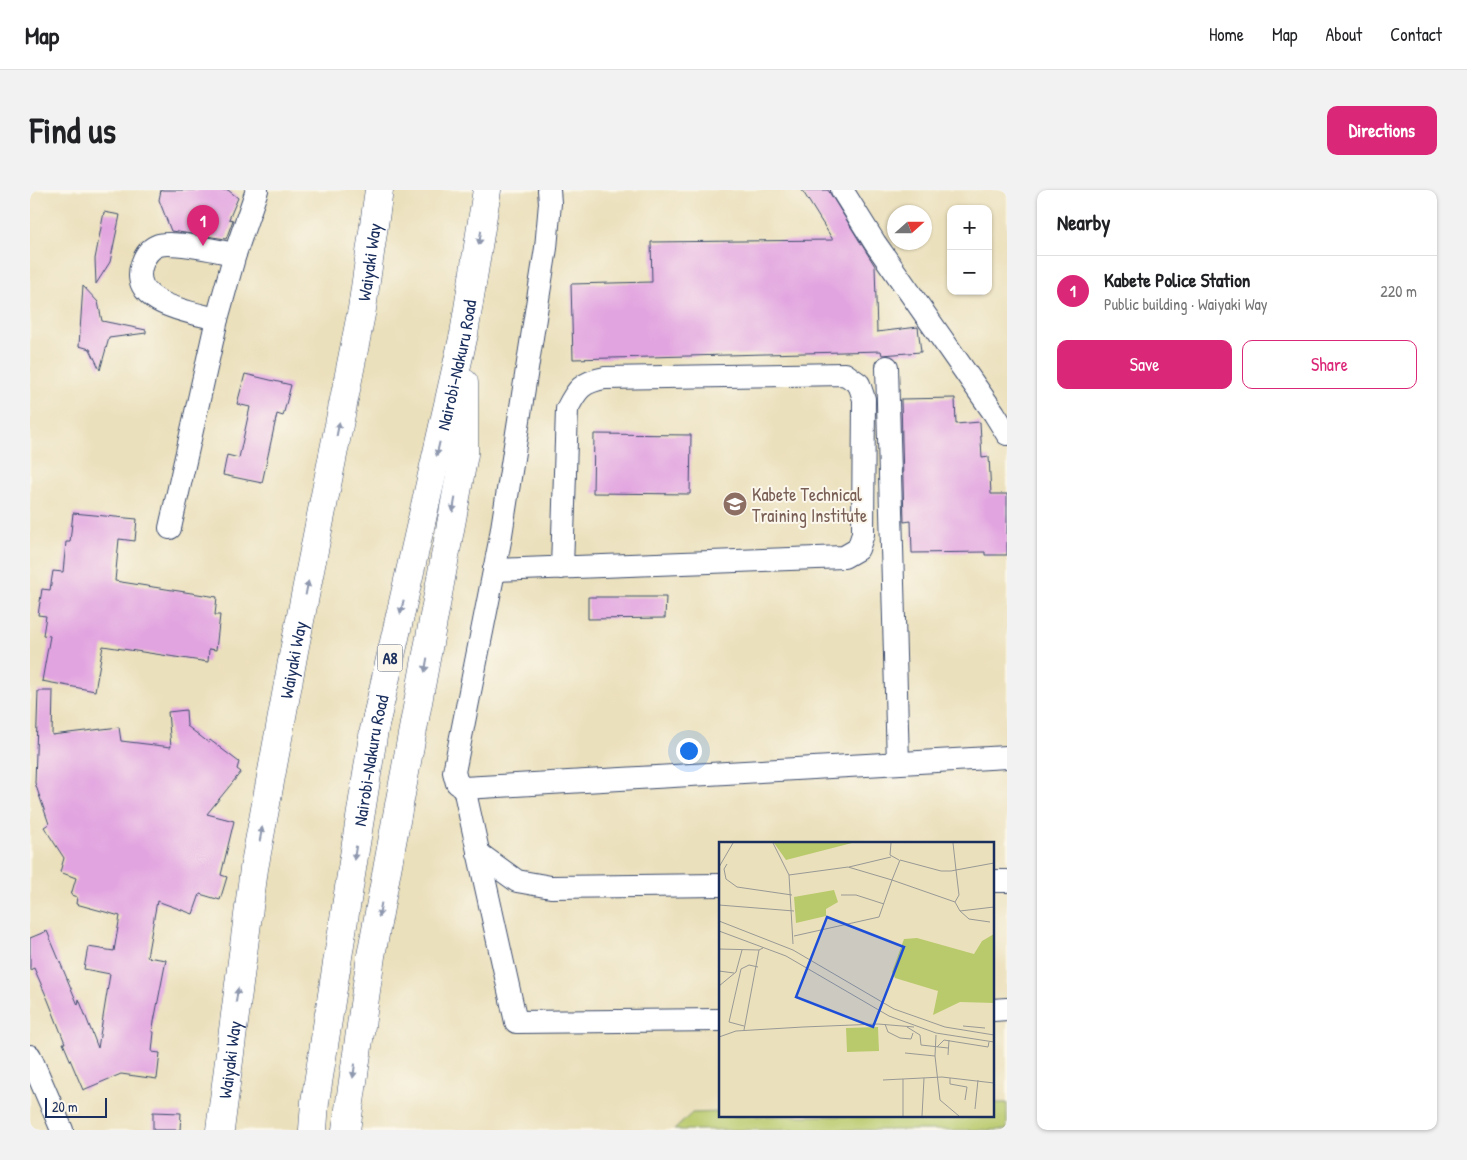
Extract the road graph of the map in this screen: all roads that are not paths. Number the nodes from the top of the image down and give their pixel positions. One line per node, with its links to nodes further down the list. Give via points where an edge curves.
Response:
1 (257, 190): 6 (street)
2 (379, 190): 26 (highway, Waiyaki Way, one-way to 2, via 254,869 362,309)
3 (487, 190): 8 (highway, Nairobi-Nakuru Road / A8, one-way to 8)
4 (549, 190): 13 (street, via 546,248)
5 (842, 190): 10 (street)
6 (235, 254): 7 (street); 7 (street, via 160,245 148,252 141,266 141,282 147,294 158,302)
7 (217, 319): 11 (street)
8 (464, 334): 27 (highway, Nairobi-Nakuru Road / A8, one-way to 27, via 374,730); 28 (highway, one-way to 28, via 464,454 371,956)
9 (887, 367): 15 (street)
10 (1007, 434)
11 (170, 528)
12 (562, 568): 12 (street, via 844,557 858,549 863,534 864,399 859,384 845,374 605,378 591,381 576,390 567,409); 13 (street)
13 (494, 570): 16 (street, via 454,772 457,783)
14 (1007, 757): 15 (street)
15 (898, 763): 16 (street)
16 (464, 788): 17 (street)
17 (478, 853): 20 (street, via 517,881 551,886); 23 (street, via 516,1022)
18 (994, 881): 19 (street)
19 (1007, 881)
20 (719, 884)
21 (994, 1010): 22 (street)
22 (1007, 1010)
23 (719, 1020)
24 (30, 1056): 25 (street)
25 (62, 1130)
26 (220, 1130)
27 (313, 1130)
28 (346, 1130)

